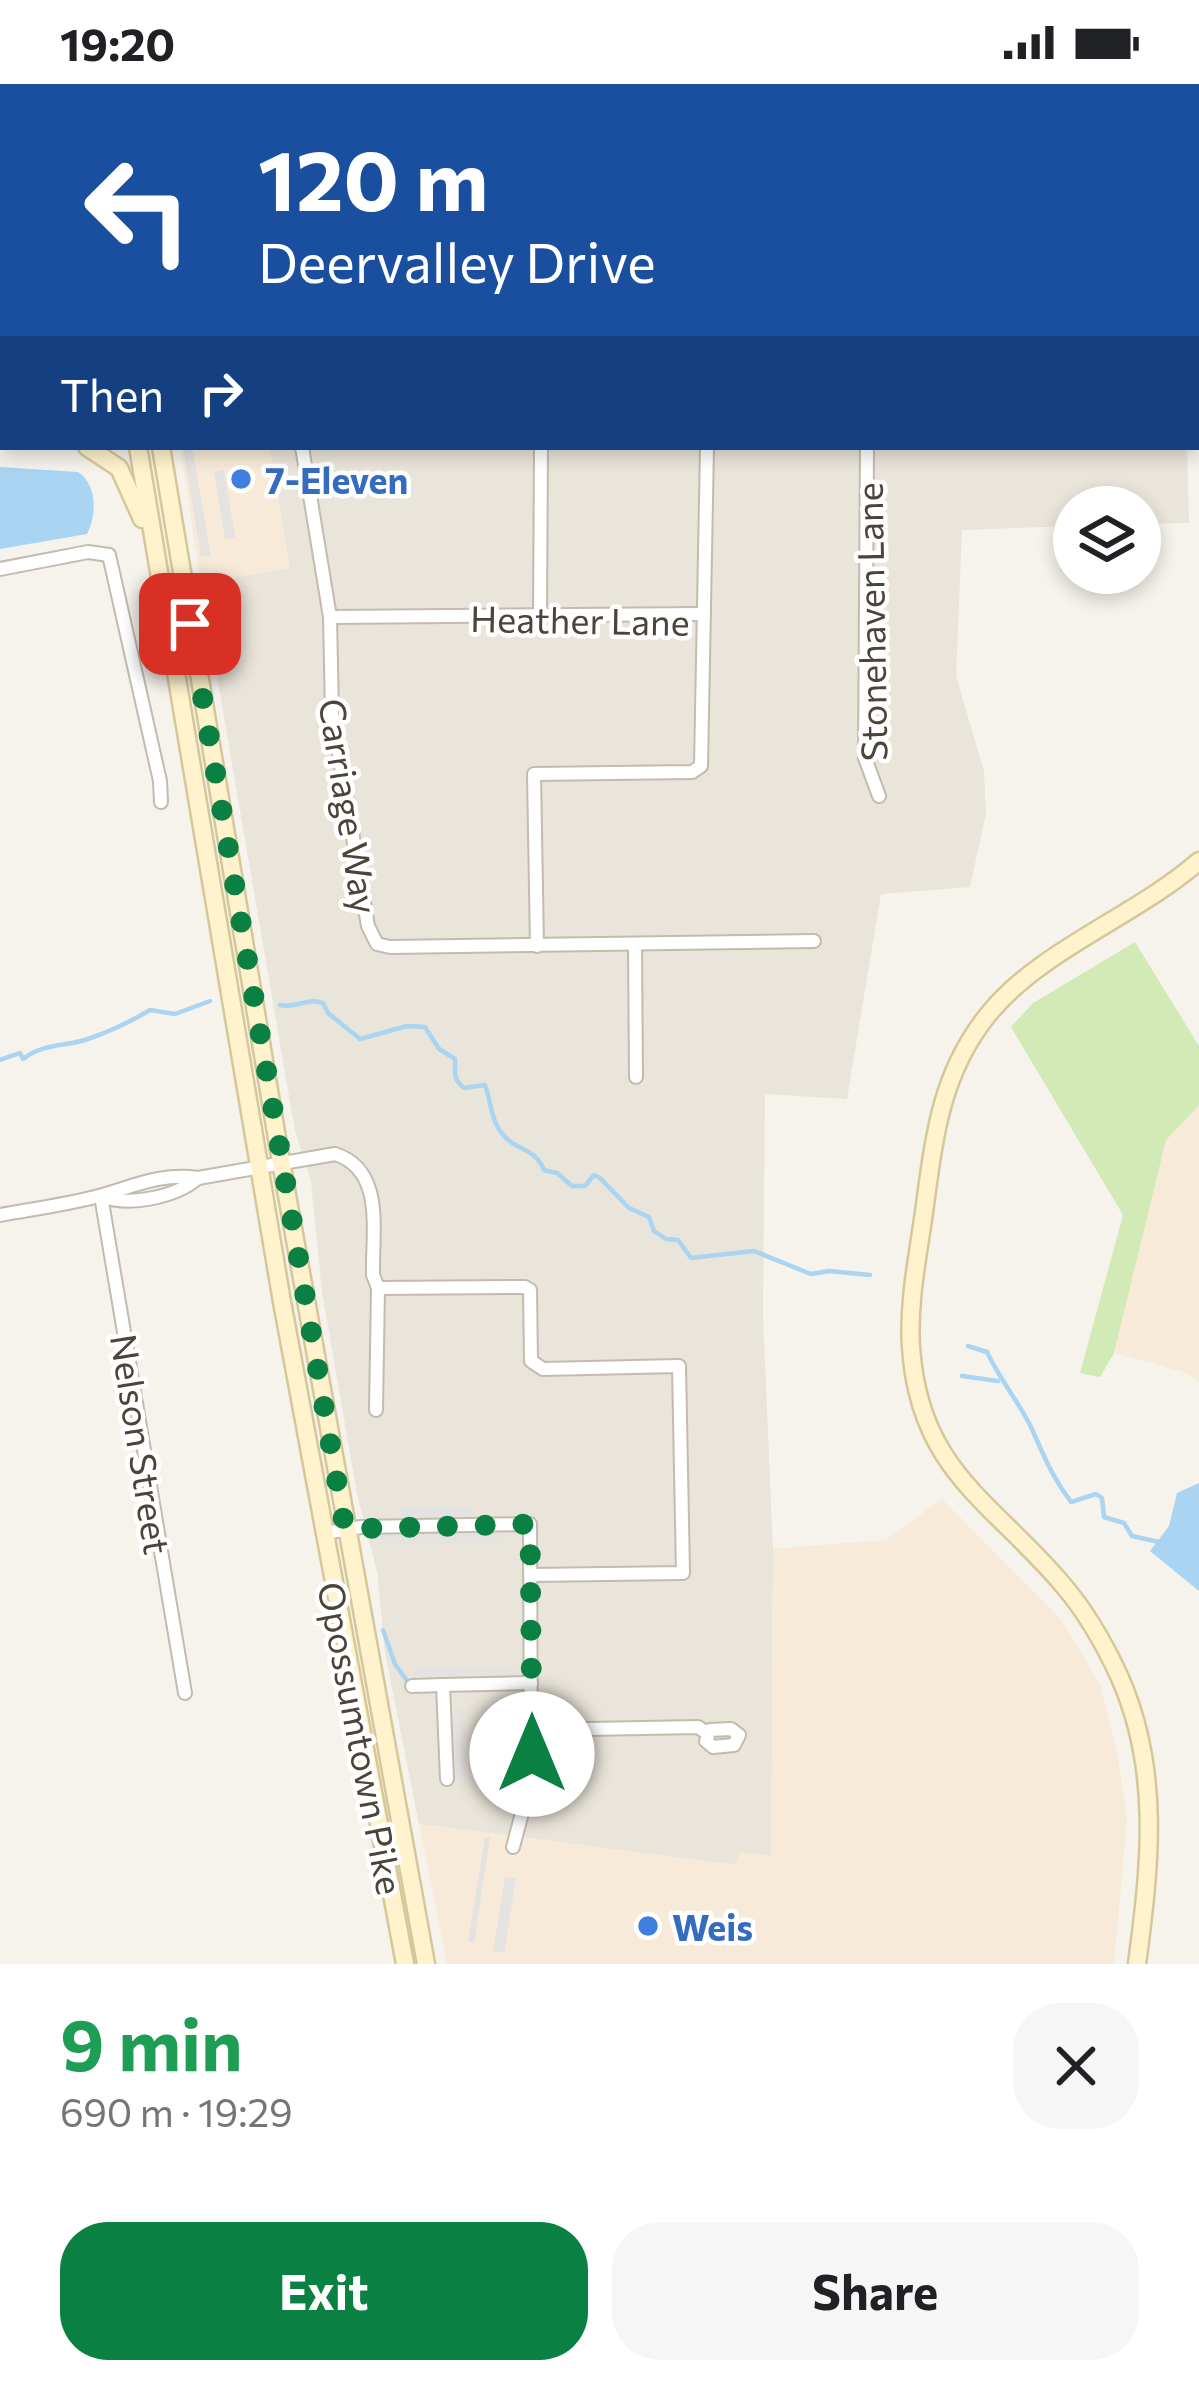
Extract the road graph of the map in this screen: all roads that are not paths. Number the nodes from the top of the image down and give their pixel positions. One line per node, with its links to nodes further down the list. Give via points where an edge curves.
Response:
1 (92, 450): 8 (main road, via 119,468)
2 (138, 450): 8 (main road, Opossumtown Pike)
3 (161, 450): 20 (main road, Opossumtown Pike)
4 (302, 450): 11 (street, Carriage Way)
5 (541, 450): 12 (street)
6 (707, 450): 10 (street)
7 (867, 450): 13 (street, Stonehaven Lane, via 865,758)
8 (155, 550): 21 (main road, Opossumtown Pike)
9 (0, 569): 14 (street, via 104,551 112,562)
10 (704, 614): 12 (street, Heather Lane); 18 (street, Heather Lane, via 698,770 534,774)
11 (330, 616): 12 (street, Heather Lane); 18 (street, Carriage Way, via 332,713 372,939 390,947)
12 (540, 617)
13 (879, 796)
14 (161, 802)
15 (1199, 861): 39 (main road, via 1014,988 965,1048 937,1116 910,1318 917,1387 934,1440 968,1489 1082,1609 1129,1700 1150,1817)
16 (814, 941): 17 (street, Carriage Way)
17 (635, 944): 18 (street, Carriage Way); 19 (street)
18 (537, 946)
19 (636, 1077)
20 (280, 1162): 21 (street); 24 (street, via 334,1154 363,1172); 26 (main road, Opossumtown Pike)
21 (258, 1166): 22 (street, via 150,1197); 27 (main road, Opossumtown Pike)
22 (101, 1196): 23 (street); 32 (street, Nelson Street)
23 (0, 1215)
24 (378, 1288): 25 (street); 28 (street, via 525,1287 531,1361 543,1369 679,1366 683,1573)
25 (376, 1410)
26 (345, 1529): 27 (street); 28 (street, via 530,1524); 38 (main road, Opossumtown Pike)
27 (325, 1533): 37 (main road, Opossumtown Pike)
28 (530, 1575): 29 (street)
29 (531, 1683): 31 (street); 33 (street)
30 (412, 1685): 31 (street)
31 (443, 1685): 35 (street)
32 (185, 1693)
33 (532, 1730): 34 (street); 36 (street, via 531,1779)
34 (707, 1733)
35 (447, 1779)
36 (513, 1847)
37 (405, 1964)
38 (426, 1964)
39 (1137, 1964)

